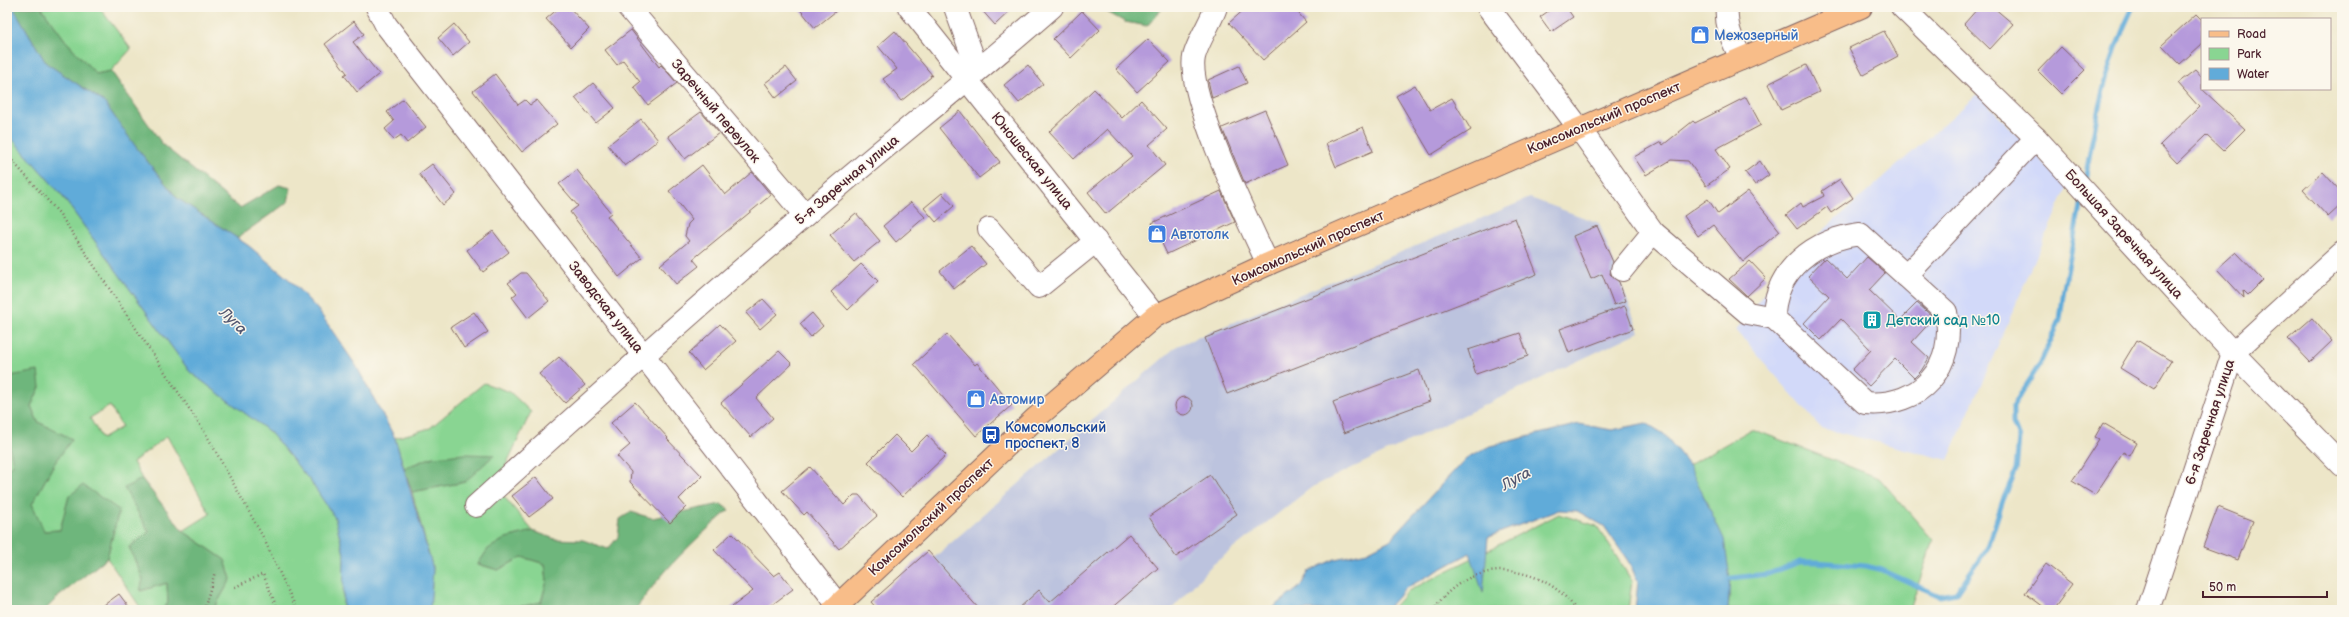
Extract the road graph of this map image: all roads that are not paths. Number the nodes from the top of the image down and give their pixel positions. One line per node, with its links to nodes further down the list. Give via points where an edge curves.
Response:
1 (377, 7): 26 (street, Заводская улица, via 390,31)
2 (628, 7): 15 (street, Заречный переулок)
3 (909, 7): 12 (street, Юношеская улица)
4 (955, 7): 12 (street, via 974,60)
5 (1052, 7): 12 (street, 5-я Заречная улица)
6 (1216, 7): 20 (street, via 1194,57 1199,100)
7 (1488, 7): 13 (street)
8 (1726, 7): 11 (street, via 1728,32)
9 (1861, 7): 11 (main road, Комсомольский проспект)
10 (1902, 7): 14 (street, Большая Заречная улица)
11 (1741, 59): 13 (main road, Комсомольский проспект)
12 (968, 81): 15 (street, 5-я Заречная улица); 18 (street, Юношеская улица)
13 (1580, 128): 17 (street); 20 (main road, Комсомольский проспект)
14 (2036, 138): 22 (street); 25 (street, Большая Заречная улица)
15 (805, 215): 26 (street, 5-я Заречная улица)
16 (988, 229): 18 (street, via 1038,286)
17 (1653, 232): 21 (street); 24 (street, via 1748,313)
18 (1096, 241): 23 (street, Юношеская улица)
19 (2342, 253): 25 (street, 6-я Заречная улица)
20 (1268, 264): 23 (main road, Комсомольский проспект)
21 (1622, 270)
22 (1906, 276): 24 (street, via 1860,234 1835,239 1812,250 1792,268 1778,292); 24 (street, via 1946,312 1948,336 1943,361 1937,372 1921,389 1900,400 1877,404 1865,403)
23 (1155, 316): 29 (main road, Комсомольский проспект, via 1036,418)
24 (1774, 318)
25 (2233, 353): 27 (street, Большая Заречная улица); 30 (street, 6-я Заречная улица)
26 (643, 355): 28 (street, 5-я Заречная улица); 29 (street, Заводская улица)
27 (2342, 465)
28 (476, 506)
29 (835, 607)
30 (2148, 610)

